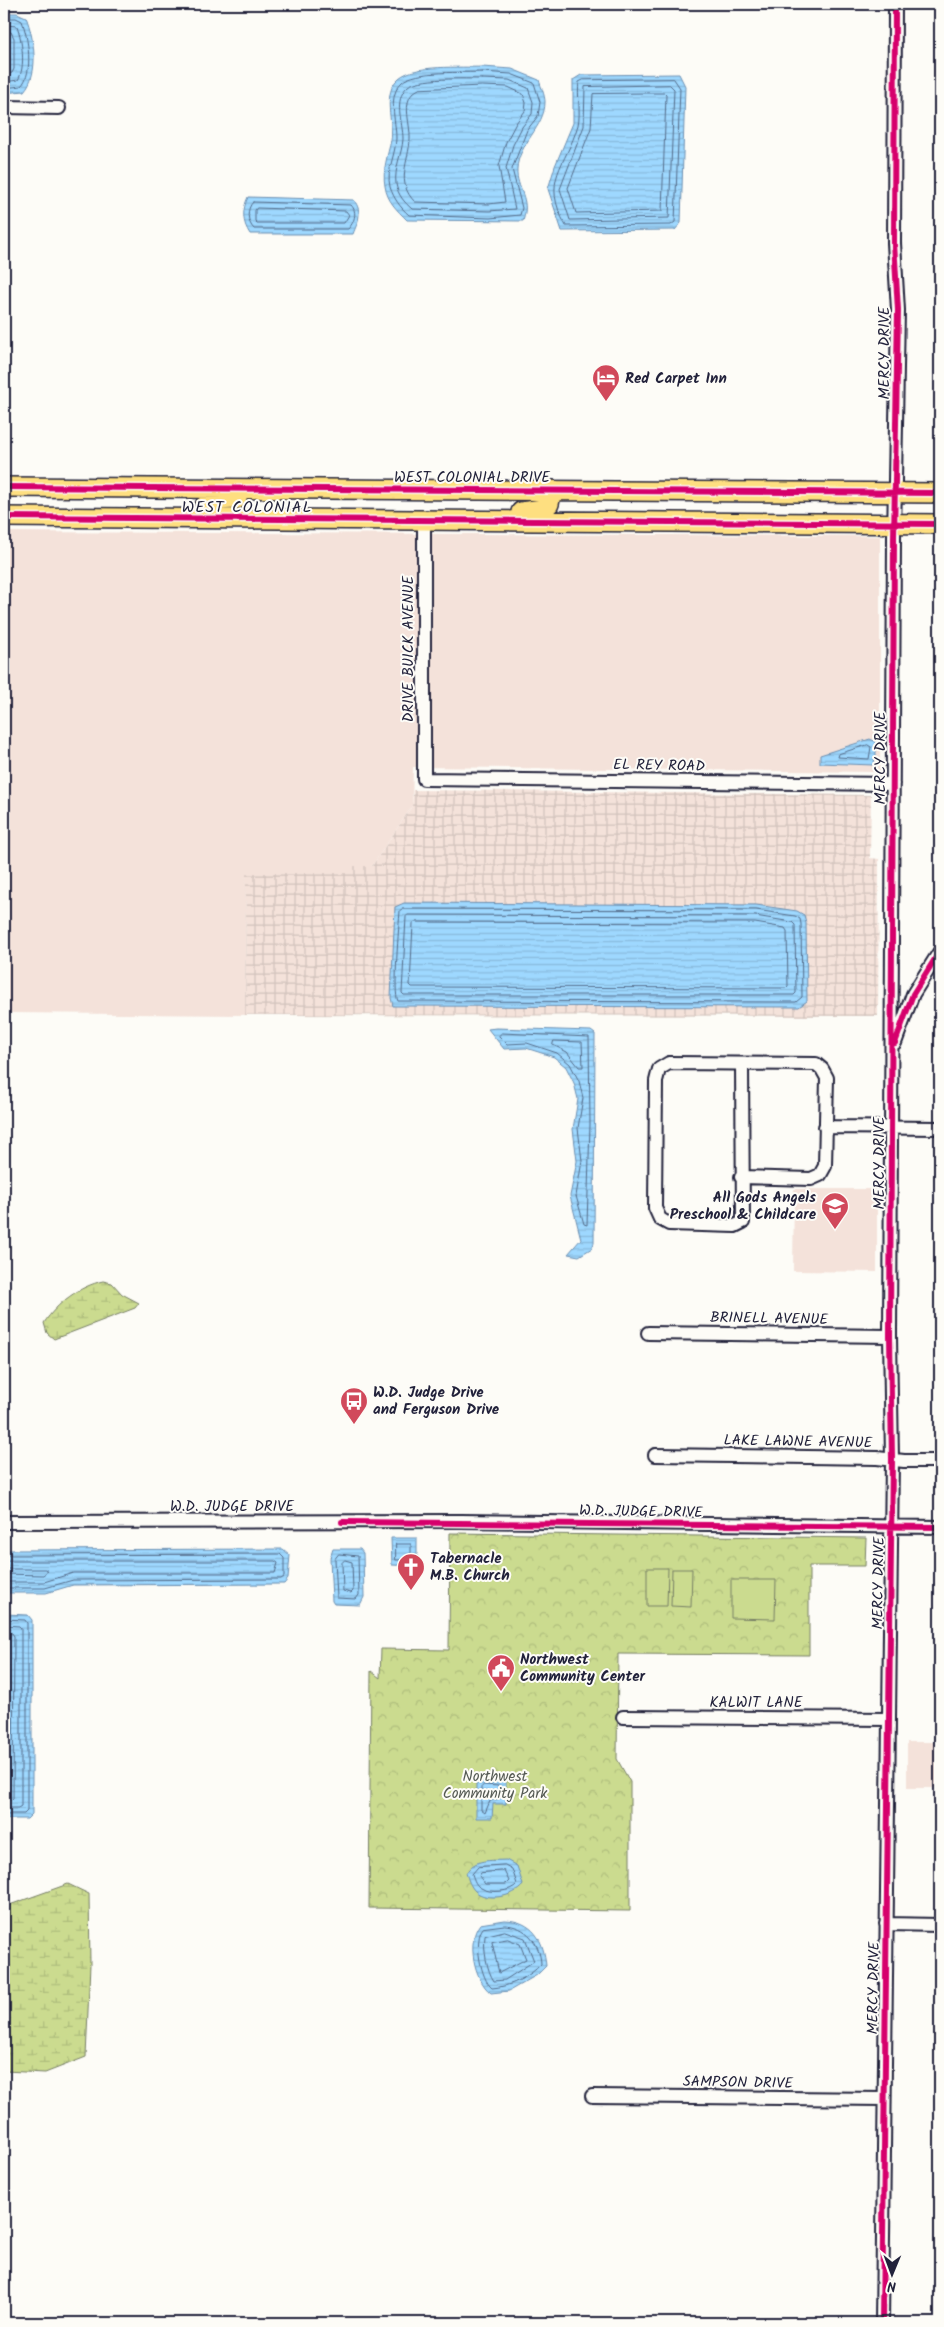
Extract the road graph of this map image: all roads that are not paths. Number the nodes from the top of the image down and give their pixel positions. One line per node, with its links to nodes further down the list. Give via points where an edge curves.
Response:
1 (895, 4): 8 (street, MERCY DRIVE, via 894,197 898,310)
2 (4, 107): 3 (street)
3 (59, 108)
4 (4, 486): 5 (highway, WEST COLONIAL DRIVE)
5 (65, 487): 6 (highway, WEST COLONIAL DRIVE); 10 (highway, via 64,503 57,508)
6 (302, 488): 7 (highway, WEST COLONIAL DRIVE); 12 (highway, via 296,498 214,500 205,506)
7 (552, 490): 8 (highway, WEST COLONIAL DRIVE); 14 (highway, via 550,504 543,509 462,512)
8 (895, 493): 9 (highway, WEST COLONIAL DRIVE); 15 (street, MERCY DRIVE)
9 (940, 493)
10 (4, 510)
11 (4, 516): 12 (highway)
12 (204, 518): 13 (highway)
13 (424, 520): 14 (highway); 17 (street, DRIVE BUICK AVENUE)
14 (450, 520): 15 (highway)
15 (894, 523): 16 (highway); 18 (street, MERCY DRIVE)
16 (940, 524)
17 (424, 779): 18 (street, EL REY ROAD)
18 (893, 784): 21 (street, MERCY DRIVE)
19 (940, 951): 20 (street)
20 (914, 994): 21 (street); 22 (street)
21 (892, 998): 22 (street, MERCY DRIVE)
22 (892, 1050): 25 (street, MERCY DRIVE)
23 (742, 1064): 24 (street, via 816,1064 827,1078); 27 (street); 27 (street, via 669,1062 660,1070 656,1081 655,1208 660,1219 668,1224 735,1226 743,1222)
24 (825, 1127): 25 (street); 27 (street, via 825,1166 820,1175 811,1179)
25 (891, 1128): 26 (street); 29 (street, MERCY DRIVE)
26 (940, 1128)
27 (741, 1177)
28 (648, 1333): 29 (street, BRINELL AVENUE)
29 (890, 1336): 31 (street, MERCY DRIVE)
30 (655, 1455): 31 (street, LAKE LAWNE AVENUE)
31 (892, 1459): 32 (street, LAKE LAWNE AVENUE); 34 (street, MERCY DRIVE)
32 (940, 1461)
33 (4, 1522): 34 (street, W.D. JUDGE DRIVE, via 461,1521)
34 (891, 1526): 35 (street, W.D. JUDGE DRIVE); 37 (street, MERCY DRIVE)
35 (940, 1527)
36 (623, 1717): 37 (street, KALWIT LANE)
37 (889, 1719): 38 (street, MERCY DRIVE)
38 (886, 1924): 39 (street); 41 (street, MERCY DRIVE)
39 (940, 1925)
40 (592, 2096): 41 (street, SAMPSON DRIVE)
41 (884, 2100): 42 (street, MERCY DRIVE)
42 (882, 2323)

